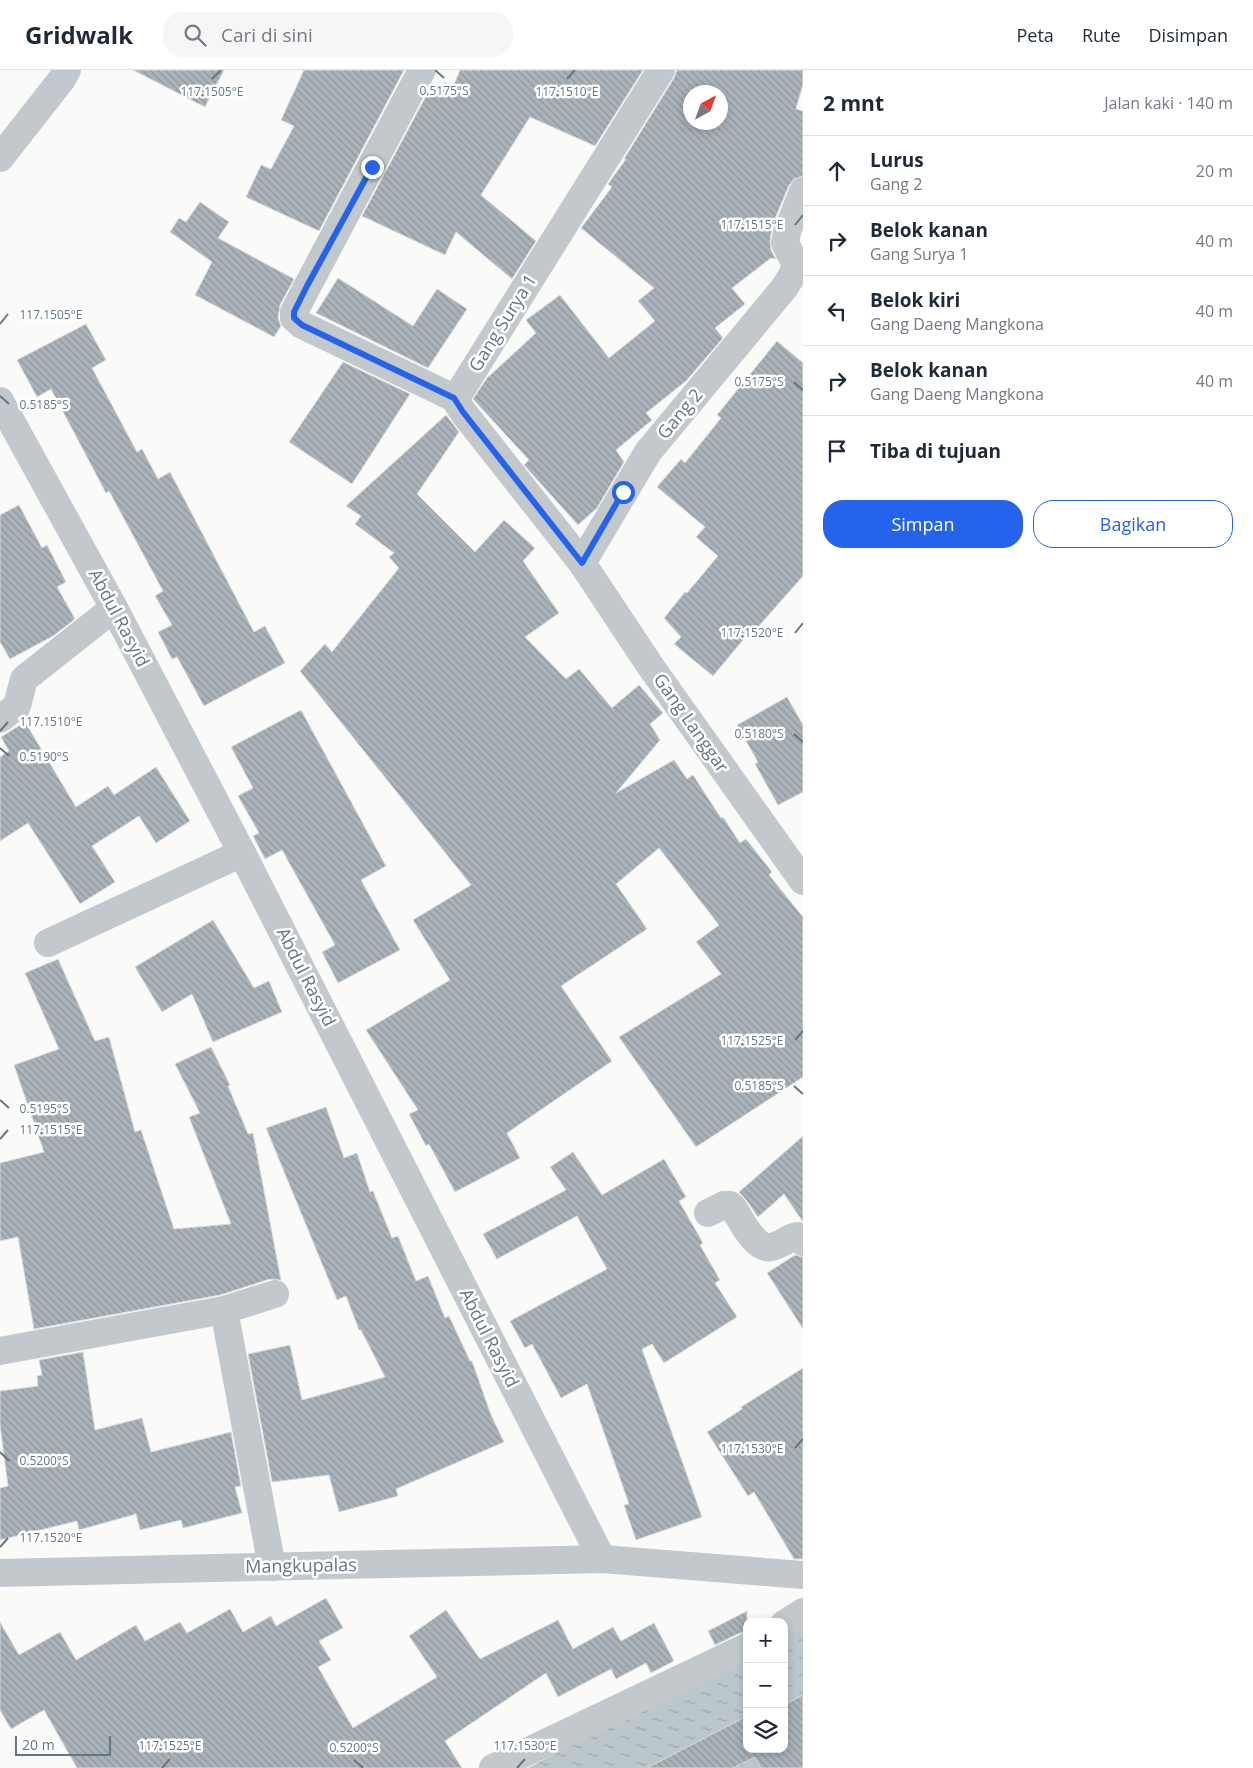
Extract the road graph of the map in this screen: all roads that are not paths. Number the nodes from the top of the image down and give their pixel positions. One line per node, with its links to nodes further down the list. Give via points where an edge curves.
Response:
1 (67, 70): 4 (street)
2 (422, 70): 6 (street, via 298,304 294,318 302,325)
3 (661, 70): 6 (street, Gang Surya 1)
4 (0, 158)
5 (803, 191): 8 (street, Gang 2, via 787,232 786,243 795,264 794,272 648,452)
6 (454, 398): 8 (street)
7 (0, 400): 9 (street, Abdul Rasyid)
8 (582, 563): 12 (street, Gang Langgar, via 651,667)
9 (114, 608): 10 (street, via 24,679 18,706); 11 (street, Abdul Rasyid)
10 (0, 718)
11 (242, 853): 13 (street); 19 (street, Abdul Rasyid)
12 (803, 882)
13 (48, 943)
14 (708, 1213): 15 (street, via 730,1205 754,1239 766,1247 797,1236)
15 (803, 1242)
16 (275, 1294): 17 (street)
17 (224, 1310): 18 (street); 20 (street)
18 (0, 1351)
19 (602, 1559): 20 (street, Mangkupalas); 22 (street, Mangkupalas)
20 (272, 1567): 21 (street, Mangkupalas)
21 (0, 1573)
22 (803, 1575)
23 (803, 1612): 24 (street)
24 (788, 1621)
25 (743, 1649): 26 (street)
26 (493, 1768)

